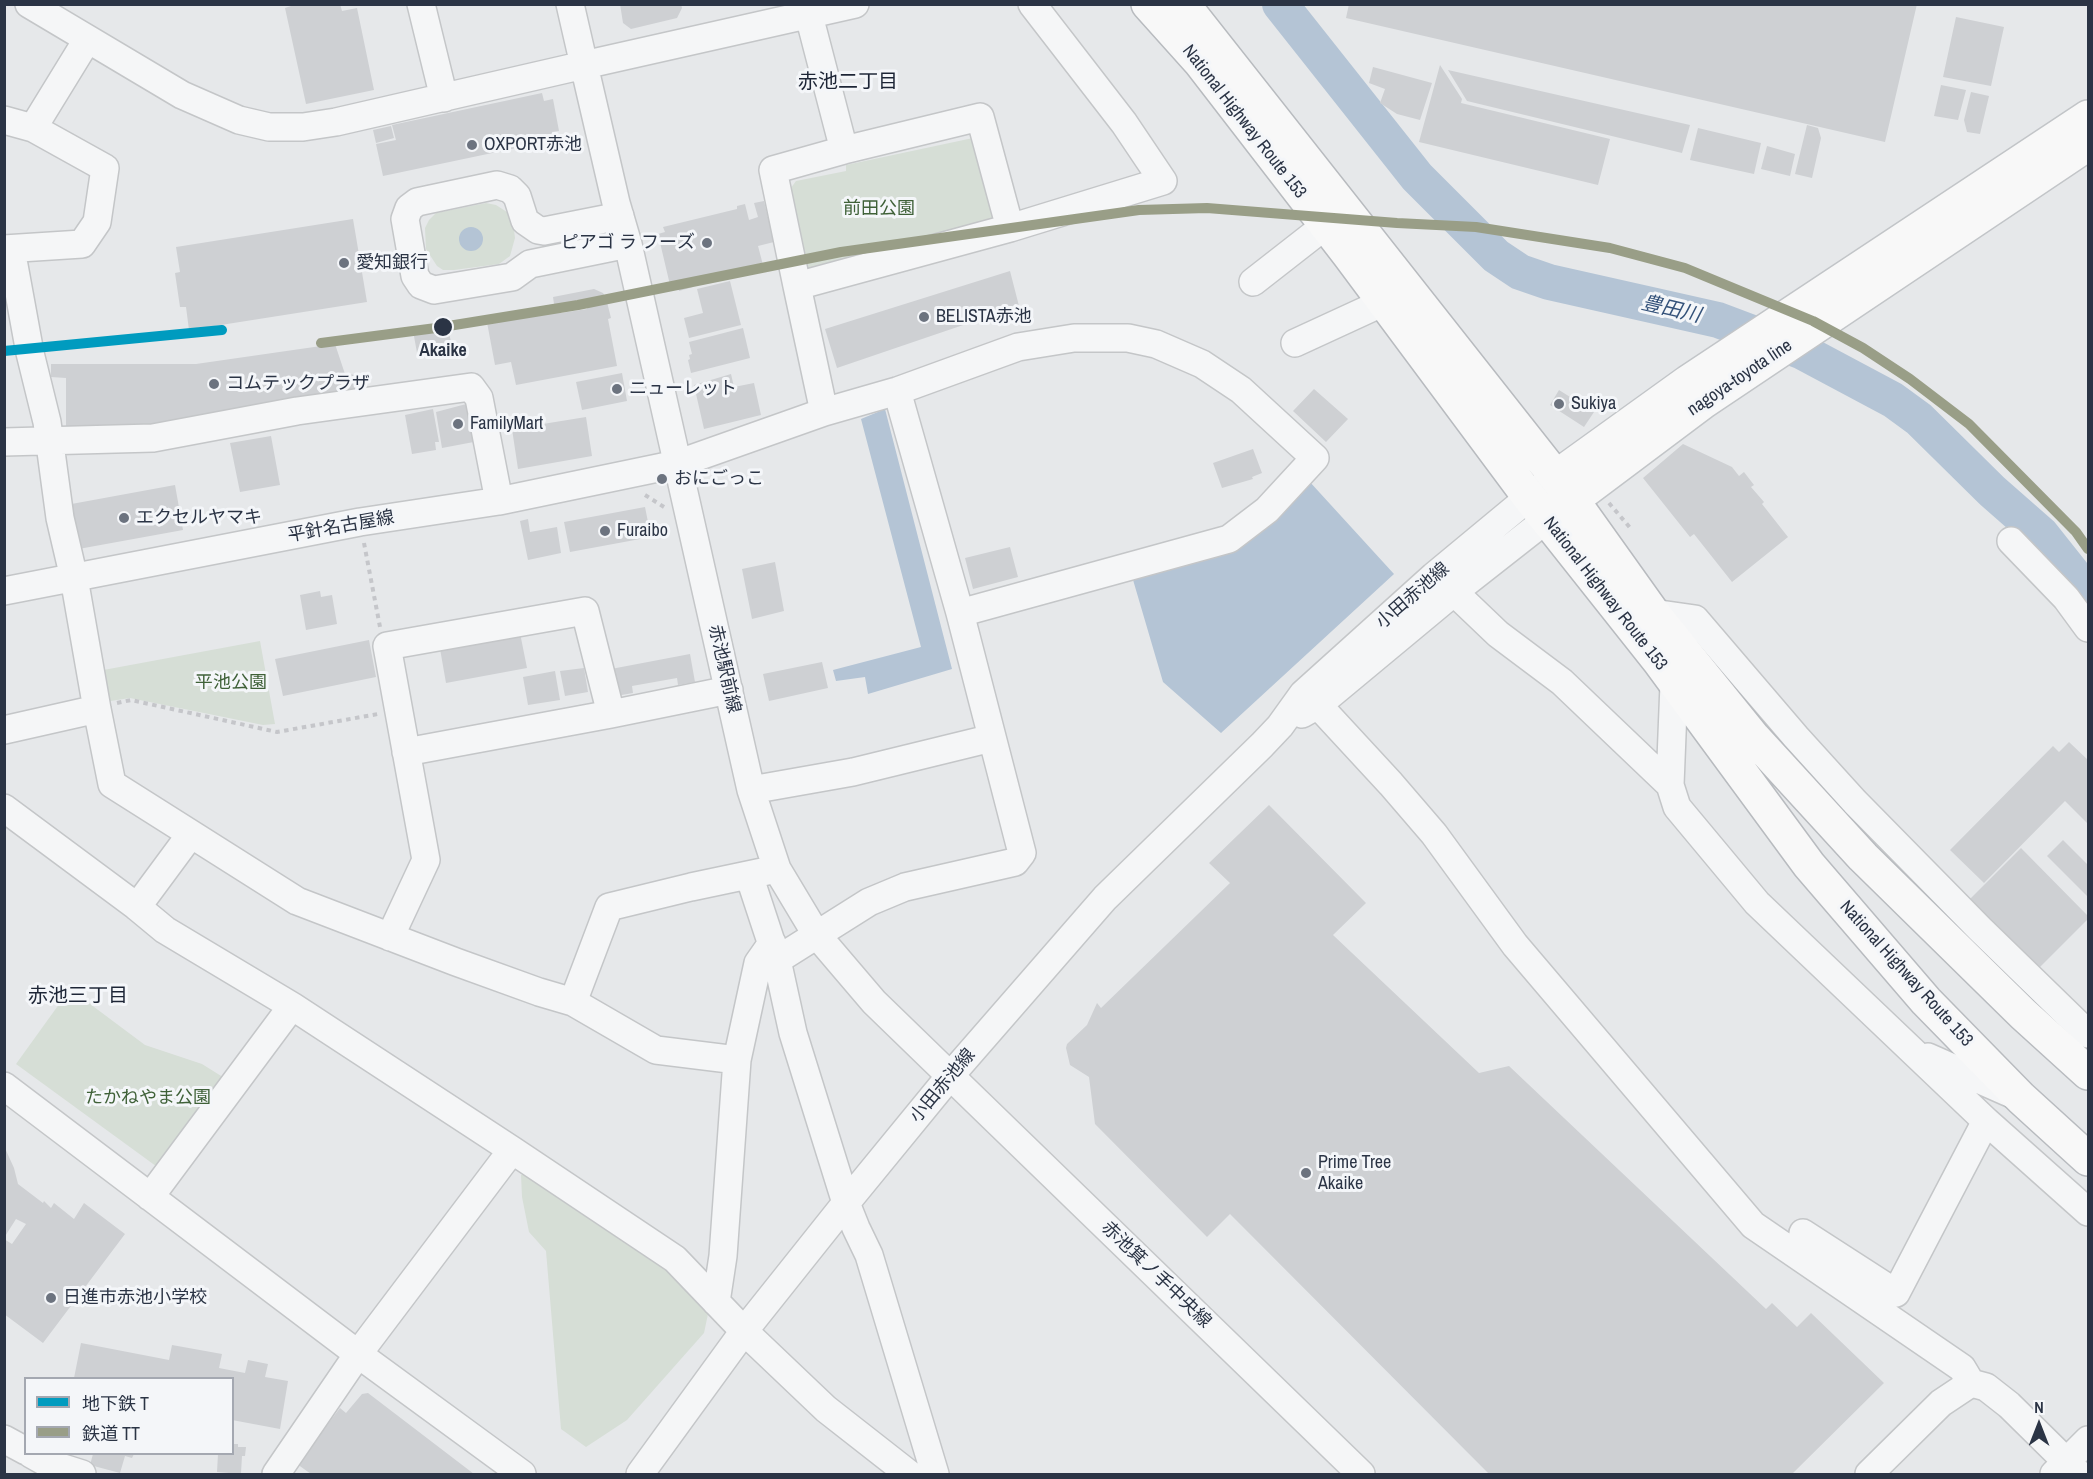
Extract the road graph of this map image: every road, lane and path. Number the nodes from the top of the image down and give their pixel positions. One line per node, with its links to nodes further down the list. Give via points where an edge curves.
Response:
1 (29, 4): 9 (street)
2 (421, 4): 11 (street)
3 (570, 4): 10 (street, 赤池駅前線)
4 (855, 4): 8 (street)
5 (1032, 4): 20 (street, via 1124,123 1163,181)
6 (1148, 4): 19 (main road, National Highway Route 153, via 1200,62)
7 (1183, 4): 34 (main road, National Highway Route 153)
8 (808, 10): 10 (street); 16 (street)
9 (87, 40): 11 (street, via 200,104 269,127 336,122); 14 (street)
10 (584, 65): 11 (street); 17 (street, 赤池駅前線)
11 (444, 98)
12 (2088, 117): 29 (main road, nagoya-toyota line)
13 (4, 120): 14 (street)
14 (33, 128): 22 (street, via 105,168 97,222 82,244)
15 (2088, 144): 29 (main road, nagoya-toyota line)
16 (844, 150): 20 (street, via 980,117); 25 (street, via 773,170)
17 (618, 210): 18 (street, via 544,231); 21 (street, 赤池駅前線)
18 (525, 221): 23 (street); 23 (street, via 517,196 497,184 417,202 409,208 405,219 415,276 422,285 434,290 512,277)
19 (1326, 225): 24 (street); 26 (main road, National Highway Route 153)
20 (1010, 228): 25 (street)
21 (627, 244): 23 (street); 33 (street, 赤池駅前線)
22 (8, 249): 31 (street)
23 (530, 264)
24 (1253, 282)
25 (796, 286): 30 (street)
26 (1384, 302): 27 (street); 37 (main road, National Highway Route 153)
27 (1295, 343)
28 (897, 391): 30 (street, 平針名古屋線); 44 (street); 44 (street, 平針名古屋線, via 1018,347 1074,338 1128,338 1156,344 1202,364 1241,390 1315,458 1267,510 1229,539)
29 (1696, 392): 34 (main road, nagoya-toyota line)
30 (824, 412): 33 (street, 平針名古屋線)
31 (49, 441): 32 (street); 36 (street, via 153,438 297,411 471,387 479,398); 41 (street, via 60,518)
32 (4, 442)
33 (677, 464): 36 (street, 平針名古屋線); 49 (street, 赤池駅前線)
34 (1564, 488): 37 (main road, nagoya-toyota line); 45 (main road, National Highway Route 153)
35 (644, 494): 38 (path, via 664,507)
36 (499, 501): 41 (street, 平針名古屋線, via 360,522)
37 (1538, 508): 43 (street, 小田赤池線); 48 (main road, National Highway Route 153); 54 (street, 小田赤池線, via 1434,576 1303,694)
38 (666, 518)
39 (363, 540): 47 (path, via 382,639)
40 (2011, 541): 46 (street, via 2066,598)
41 (74, 578): 42 (street, 平針名古屋線); 51 (street)
42 (4, 591)
43 (1454, 592): 50 (street, 小田赤池線); 58 (street, via 1498,634 1562,682)
44 (960, 613): 56 (street)
45 (1653, 613): 70 (street, via 1695,620 1855,802); 73 (main road, National Highway Route 153, via 1754,738 1863,856)
46 (2088, 628)
47 (387, 646): 52 (street); 53 (street, via 585,611)
48 (1674, 684): 58 (street); 76 (main road, National Highway Route 153, via 1809,865 1926,1001)
49 (729, 690): 53 (street); 59 (street, 赤池駅前線)
50 (1318, 705): 54 (street, 小田赤池線); 87 (street, via 1434,834 1515,945 1753,1225 1962,1368)
51 (97, 709): 52 (path, via 131,700 277,732); 55 (street); 61 (street, via 112,784)
52 (399, 711): 57 (street)
53 (611, 714): 57 (street)
54 (1280, 726): 74 (street, 小田赤池線, via 1105,898)
55 (4, 730)
56 (992, 738): 59 (street, via 853,772); 65 (street, via 1022,853 1016,862 905,887 868,902)
57 (406, 752): 66 (street, via 426,860)
58 (1670, 785): 71 (street, via 1677,807 1757,903)
59 (751, 790): 62 (street, 赤池駅前線)
60 (4, 808): 64 (street)
61 (191, 834): 64 (street); 66 (street, via 297,901)
62 (777, 869): 63 (street); 65 (street, 赤池駅前線)
63 (750, 875): 67 (street); 68 (street, via 609,907)
64 (137, 907): 69 (street, via 165,930)
65 (816, 934): 67 (street); 74 (street, 赤池駅前線, via 874,1002)
66 (390, 937): 68 (street)
67 (775, 952): 72 (street, via 758,963); 81 (street, via 793,1034)
68 (573, 1002): 72 (street, via 656,1050)
69 (292, 1006): 78 (street); 80 (street)
70 (2088, 1034)
71 (1909, 1049): 76 (street); 77 (street)
72 (737, 1060): 84 (street)
73 (2088, 1073)
74 (950, 1076): 81 (street, 小田赤池線); 92 (street, 赤池箕ノ手中央線)
75 (4, 1086): 80 (street)
76 (2021, 1098): 79 (main road, National Highway Route 153)
77 (1986, 1121): 82 (street); 83 (street, via 1896,1293)
78 (512, 1150): 84 (street, via 675,1259); 86 (street)
79 (2088, 1159)
80 (150, 1197): 86 (street)
81 (846, 1203): 85 (street, 小田赤池線); 99 (street, via 869,1254)
82 (2088, 1212)
83 (1803, 1233)
84 (716, 1302): 85 (street)
85 (744, 1331): 97 (street, 小田赤池線); 98 (street, via 826,1409)
86 (358, 1354): 95 (street); 96 (street)
87 (1971, 1383): 93 (street, via 1986,1387 2008,1405); 100 (street, via 1941,1403)
88 (4, 1438): 90 (street)
89 (2088, 1440): 93 (street)
90 (24, 1452)
91 (36, 1460): 94 (street)
92 (1349, 1470)
93 (2066, 1470)
94 (82, 1474)
95 (276, 1474)
96 (522, 1474)
97 (640, 1474)
98 (909, 1474)
99 (935, 1474)
100 (1869, 1474)

